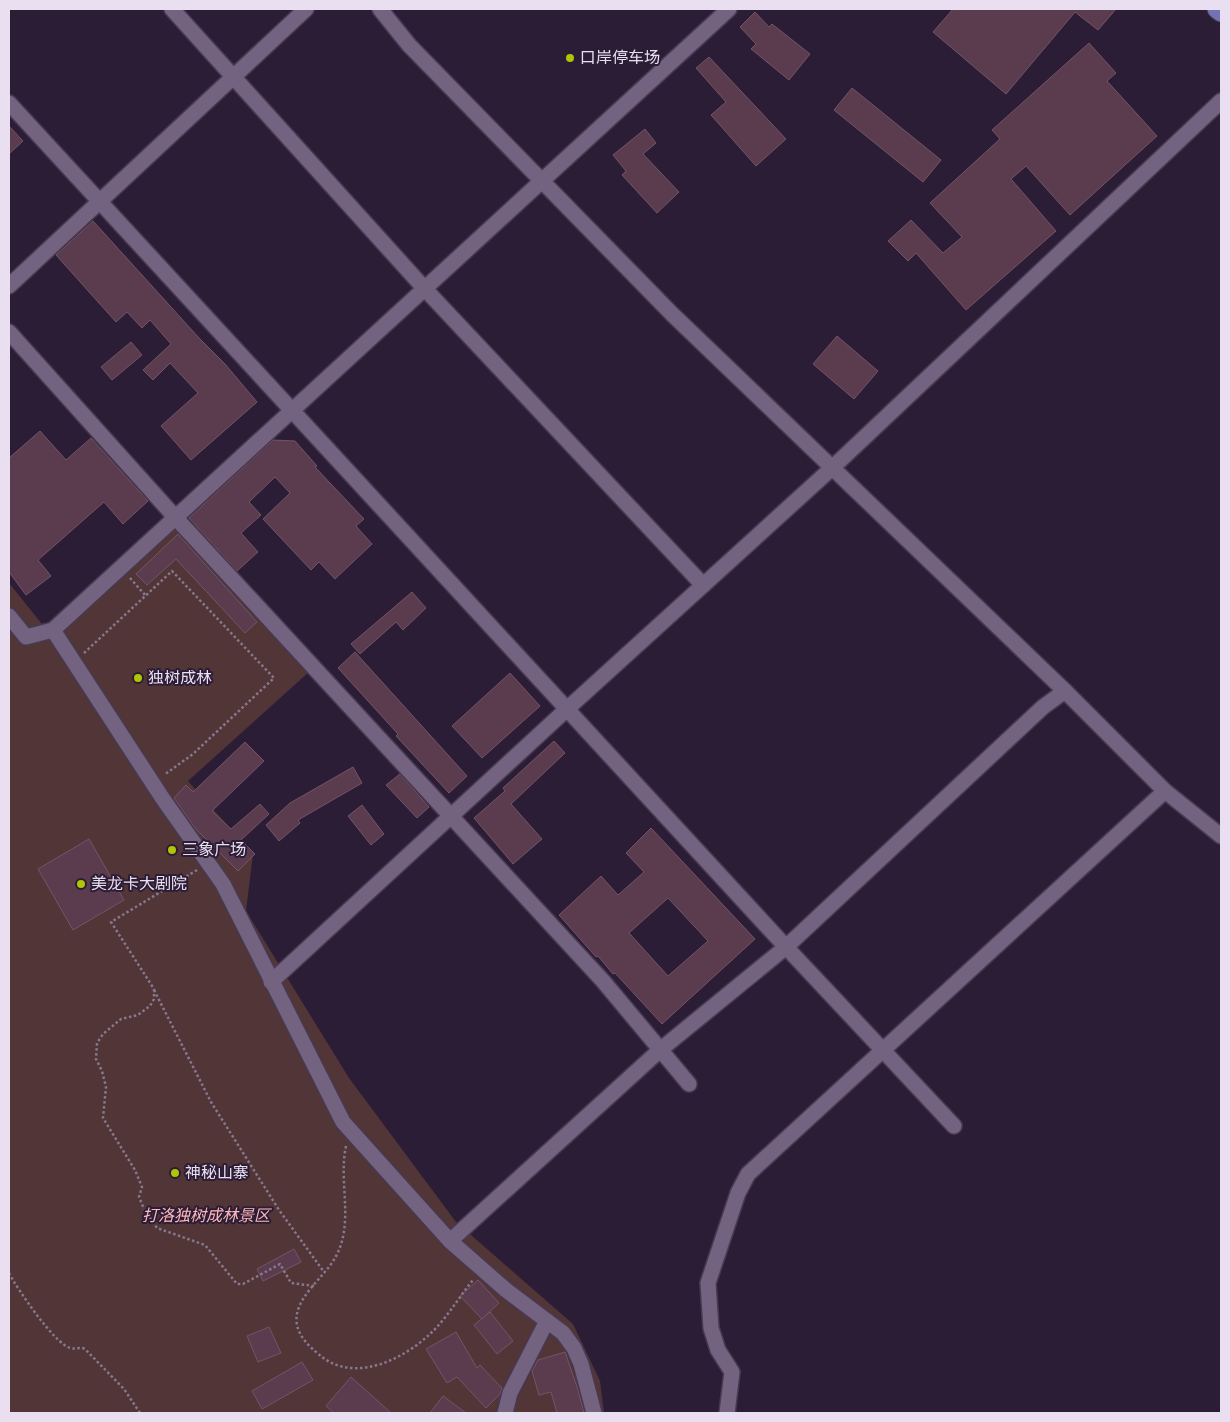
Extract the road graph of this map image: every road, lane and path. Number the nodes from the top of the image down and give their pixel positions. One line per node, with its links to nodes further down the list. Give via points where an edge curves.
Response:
1 (172, 9): 7 (street)
2 (306, 9): 7 (street)
3 (380, 9): 10 (street, via 409,44)
4 (729, 9): 10 (street)
5 (1217, 9): 6 (main road)
6 (1221, 12)
7 (234, 77): 11 (street); 13 (street)
8 (1221, 101): 16 (street)
9 (9, 103): 11 (street)
10 (541, 180): 13 (street); 16 (street, via 672,314)
11 (99, 201): 12 (street); 15 (street)
12 (9, 286)
13 (424, 288): 15 (street); 19 (street)
14 (9, 332): 17 (street)
15 (291, 411): 17 (street); 25 (street)
16 (832, 468): 19 (street); 24 (street)
17 (175, 517): 18 (street); 28 (street)
18 (120, 567): 20 (path); 22 (street)
19 (703, 585): 25 (street)
20 (146, 596): 23 (path); 26 (path, via 172,572 274,678 193,754)
21 (9, 616): 22 (street, via 26,637)
22 (52, 630): 23 (street)
23 (74, 662): 26 (street)
24 (1064, 691): 27 (street); 31 (street)
25 (567, 709): 28 (street); 31 (street)
26 (153, 784): 30 (street)
27 (1165, 791): 29 (street); 35 (street)
28 (450, 816): 32 (street); 34 (street, via 603,981)
29 (1221, 836)
30 (208, 864): 32 (street, via 223,884); 33 (path, via 111,922)
31 (786, 947): 34 (street); 35 (street)
32 (271, 982): 38 (street, via 343,1122)
33 (154, 989): 41 (path, via 211,1102 279,1210); 43 (path, via 150,1006 138,1015 121,1019 103,1034 97,1043 96,1059 106,1087 103,1118 135,1170 142,1187 139,1197 144,1209 157,1228 205,1245 237,1284 243,1284 280,1264 290,1283)
34 (660, 1050): 36 (street); 39 (street)
35 (882, 1051): 37 (street); 48 (street, via 748,1174 738,1193 708,1282 711,1328 718,1350 732,1372)
36 (689, 1084)
37 (954, 1126)
38 (351, 1131): 39 (street); 41 (path, via 345,1153 345,1233 335,1258)
39 (450, 1241): 40 (street)
40 (481, 1268): 43 (path, via 431,1333 387,1363 364,1368 338,1367 307,1346 297,1325 299,1307); 44 (street)
41 (324, 1272): 43 (path)
42 (9, 1273): 45 (path, via 20,1294 52,1335 70,1348 85,1349 124,1390)
43 (314, 1286)
44 (547, 1321): 46 (street, via 510,1393); 47 (street, via 563,1333 574,1348)
45 (140, 1413)
46 (505, 1413)
47 (594, 1413)
48 (727, 1413)

